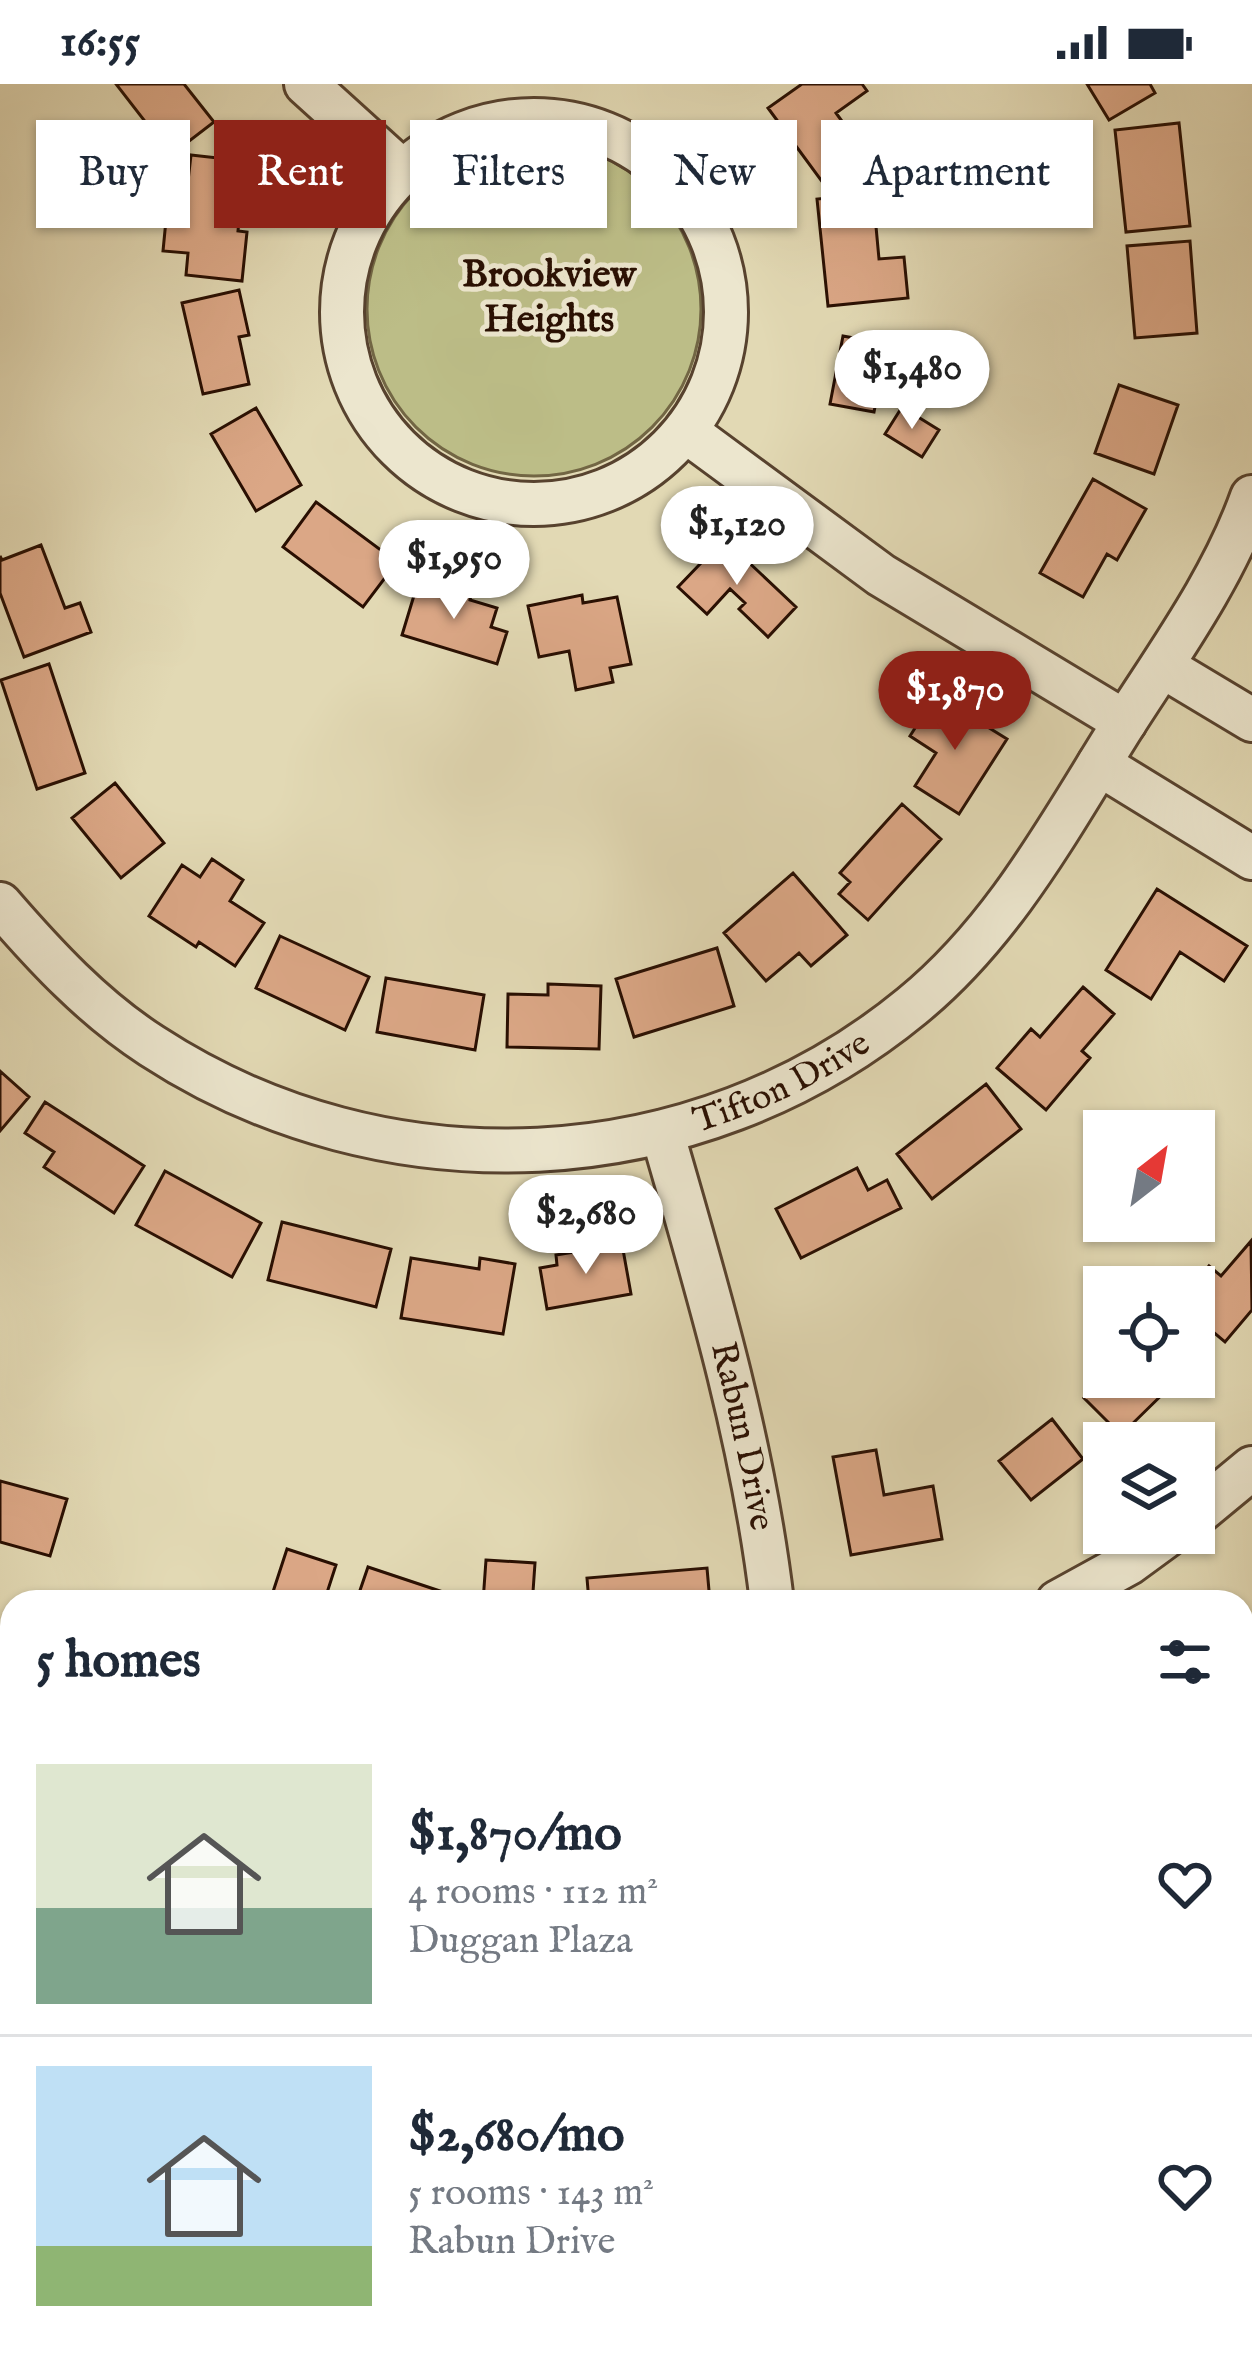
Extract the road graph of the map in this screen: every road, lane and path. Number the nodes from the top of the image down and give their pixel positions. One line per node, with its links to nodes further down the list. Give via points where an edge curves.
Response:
1 (307, 84): 2 (street)
2 (402, 171): 3 (street, via 445,141 494,124 547,120 598,130 644,154 683,190 711,234 725,284 722,353); 3 (street, via 369,212 348,260 341,313 348,365 370,413 404,454 447,485 497,502 550,505 602,493 649,469)
3 (687, 432): 7 (street, via 881,575)
4 (1252, 497): 5 (street, Tifton Drive)
5 (1162, 666): 6 (street); 7 (street, Tifton Drive)
6 (1252, 720)
7 (1125, 722): 8 (street, Tifton Drive)
8 (1099, 764): 9 (street); 11 (street, Tifton Drive, via 986,934 913,1006 829,1065 736,1109)
9 (1252, 858)
10 (0, 904): 11 (street, Tifton Drive, via 70,982 151,1046 241,1095 335,1130 436,1149 538,1153)
11 (662, 1132): 15 (street, Rabun Drive, via 730,1371)
12 (1252, 1468): 13 (street)
13 (1215, 1499)
14 (1140, 1554): 16 (street)
15 (771, 1590)
16 (1079, 1590)

